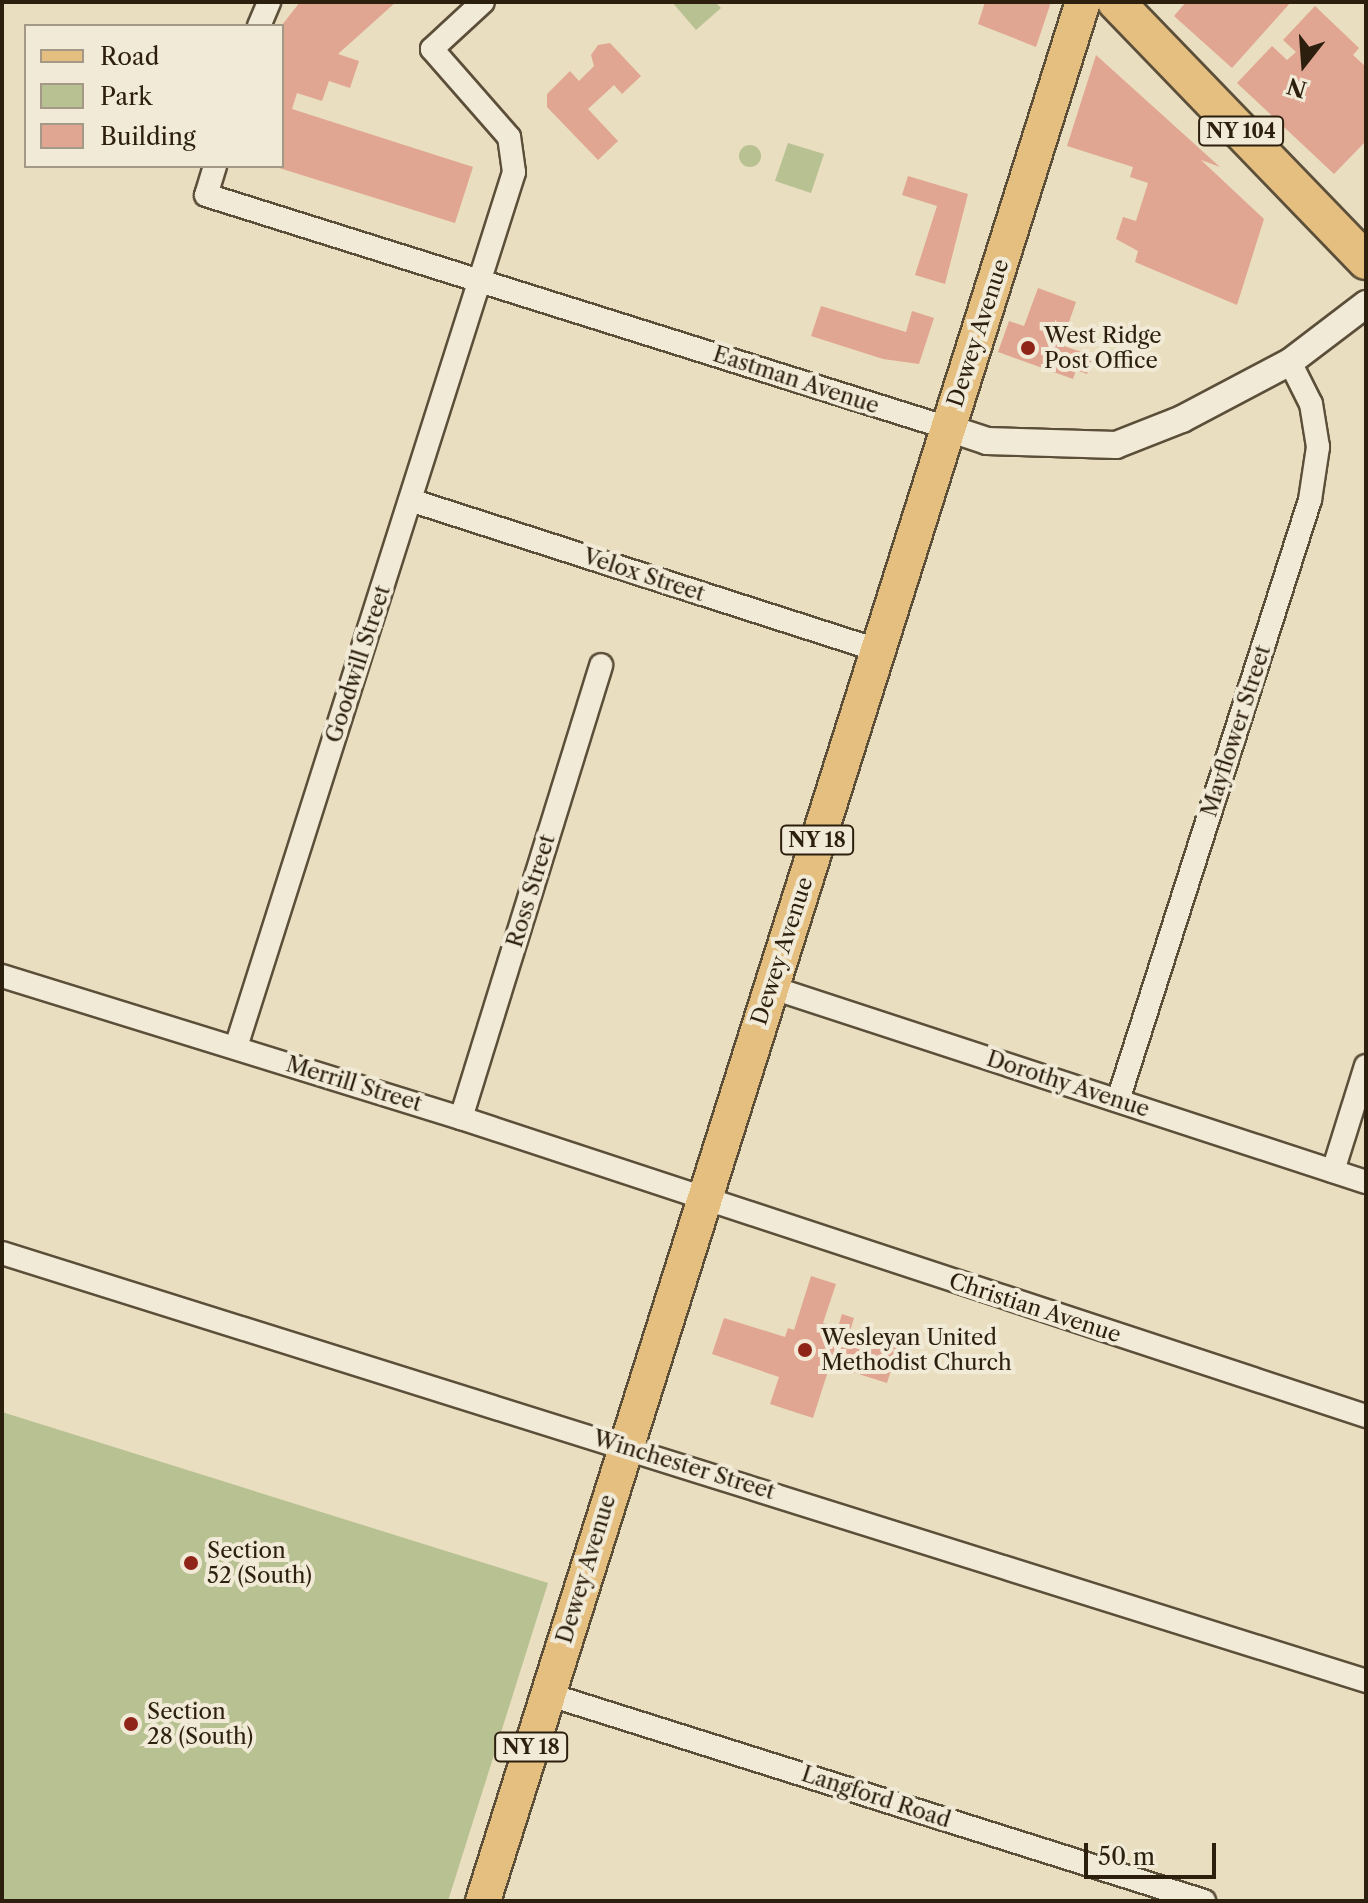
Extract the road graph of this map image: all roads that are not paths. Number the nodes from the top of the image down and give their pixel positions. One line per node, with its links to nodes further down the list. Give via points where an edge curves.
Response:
1 (269, 2): 5 (street)
2 (483, 2): 8 (street, Goodwill Street, via 432,49 498,121 514,154 514,172)
3 (1083, 2): 11 (main road, Dewey Avenue / NY 18)
4 (1116, 2): 7 (highway, NY 104)
5 (260, 24)
6 (214, 168): 8 (street, Eastman Avenue, via 206,195)
7 (1366, 261)
8 (480, 280): 11 (street, Eastman Avenue); 12 (street, Goodwill Street)
9 (1366, 304): 10 (street, Eastman Avenue)
10 (1290, 362): 11 (street, Eastman Avenue, via 1182,419 1116,445 987,441); 19 (street, Mayflower Street, via 1311,404 1318,447 1310,500)
11 (948, 428): 13 (main road, Dewey Avenue / NY 18)
12 (410, 500): 13 (street, Velox Street); 17 (street, Goodwill Street)
13 (878, 650): 16 (main road, Dewey Avenue / NY 18)
14 (601, 665): 20 (street, Ross Street)
15 (2, 976): 17 (street, Merrill Street)
16 (770, 987): 19 (street, Dorothy Avenue); 23 (main road, Dewey Avenue / NY 18)
17 (236, 1047): 20 (street, Merrill Street)
18 (1366, 1066): 21 (street)
19 (1118, 1100): 21 (street, Dorothy Avenue)
20 (461, 1118): 23 (street, Merrill Street)
21 (1333, 1171): 22 (street, Dorothy Avenue)
22 (1366, 1182)
23 (704, 1199): 25 (street, Christian Avenue); 26 (main road, Dewey Avenue / NY 18)
24 (2, 1253): 26 (street, Winchester Street)
25 (1366, 1416)
26 (625, 1446): 27 (street, Winchester Street); 28 (main road, Dewey Avenue / NY 18)
27 (1366, 1681)
28 (547, 1694): 29 (main road, Dewey Avenue / NY 18); 30 (street, Langford Road)
29 (483, 1901)
30 (1204, 1901)

